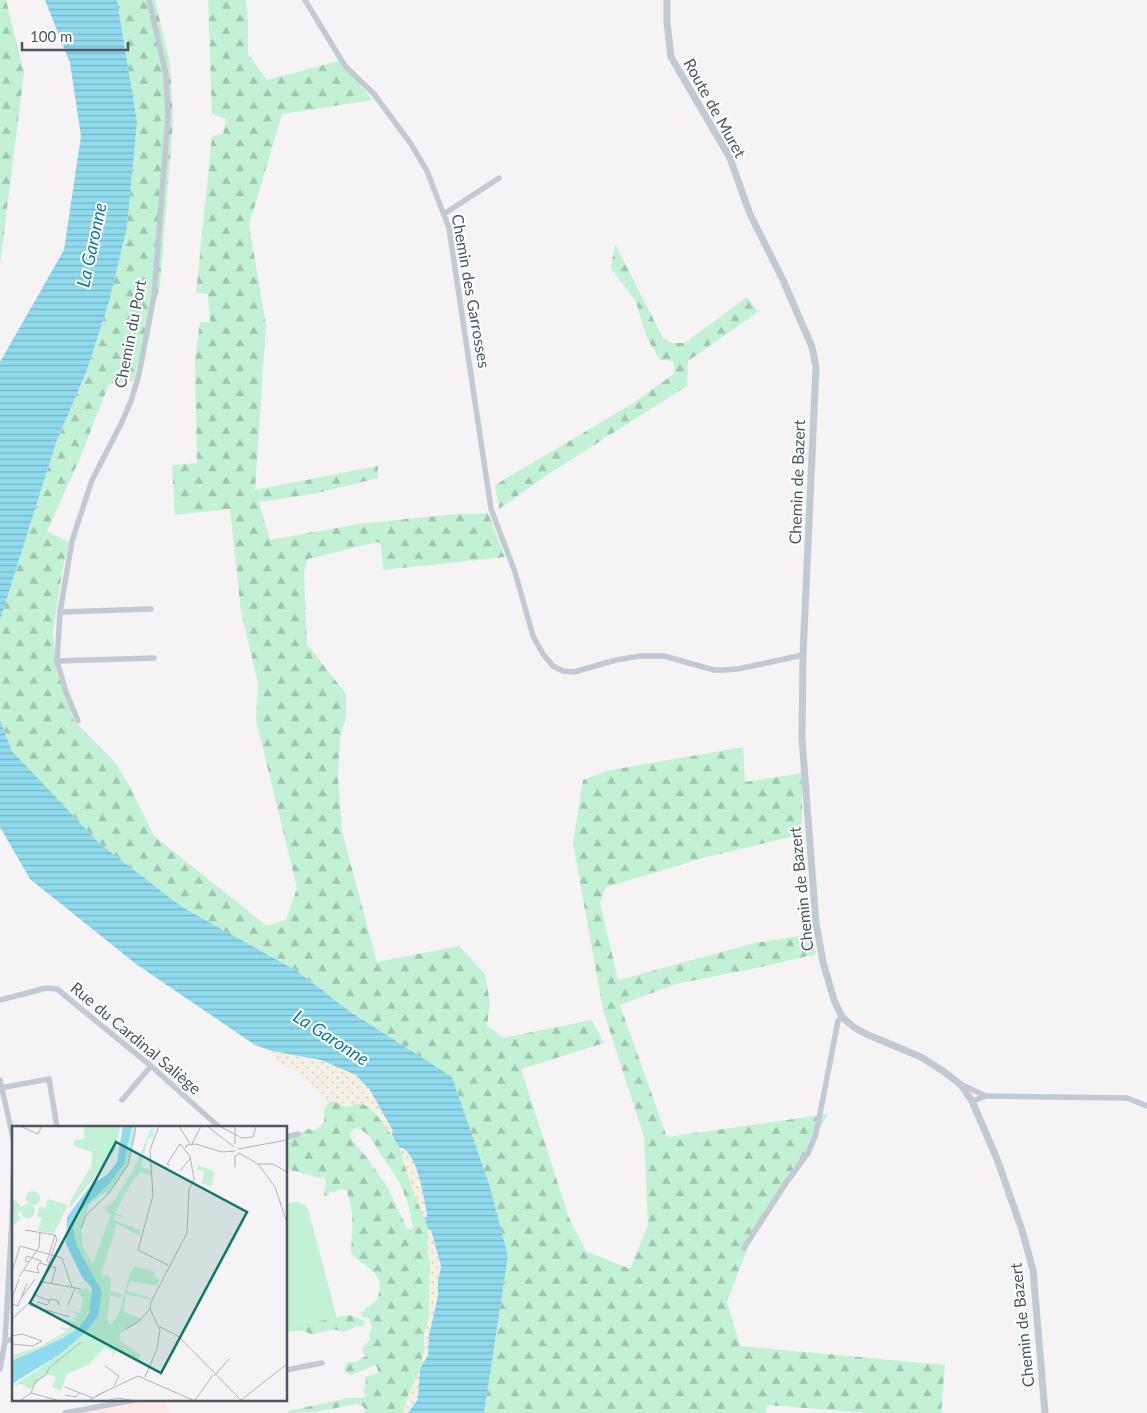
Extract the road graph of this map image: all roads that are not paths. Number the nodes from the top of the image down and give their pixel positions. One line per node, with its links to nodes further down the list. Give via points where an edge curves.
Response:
1 (150, 0): 8 (street, Chemin du Port, via 166,75 168,116 154,296 131,401 92,480 72,541)
2 (306, 0): 5 (street, Chemin des Garrosses, via 345,66 374,94 411,144 427,171)
3 (667, 0): 6 (street, Route de Muret, via 671,57 730,158 750,214)
4 (498, 178): 5 (street)
5 (444, 214): 9 (street, Chemin des Garrosses, via 460,297 491,509 515,572 533,636 543,654 553,666 574,672 640,656 664,656 714,670 738,670)
6 (783, 280): 9 (street, Chemin de Bazert, via 812,347 816,367)
7 (151, 609): 8 (street)
8 (60, 612): 11 (street, Chemin du Port)
9 (803, 655): 14 (street, Chemin de Bazert, via 802,739 816,923 823,962)
10 (154, 658): 11 (street)
11 (58, 661): 12 (street, Chemin du Port)
12 (78, 721)
13 (0, 1000): 15 (street, Rue du Cardinal Saliège, via 46,988 58,989)
14 (842, 1017): 17 (street, Chemin de Bazert, via 866,1034 921,1057); 29 (street, via 838,1022 816,1134 808,1153)
15 (151, 1066): 20 (street); 24 (street, Rue du Cardinal Saliège)
16 (0, 1080): 18 (street)
17 (957, 1082): 19 (street); 21 (street, Chemin de Bazert)
18 (1, 1088): 23 (street, via 48,1079); 26 (street)
19 (986, 1096): 21 (street); 22 (street, via 1127,1098)
20 (122, 1100)
21 (972, 1101): 38 (street, Chemin de Bazert, via 997,1159 1033,1270)
22 (1147, 1106)
23 (57, 1126)
24 (218, 1126)
25 (298, 1134): 27 (street)
26 (12, 1135)
27 (288, 1136)
28 (12, 1227): 30 (street)
29 (744, 1248)
30 (3, 1294): 32 (street)
31 (12, 1339): 32 (street)
32 (5, 1341): 34 (street)
33 (322, 1363): 35 (street)
34 (0, 1369)
35 (288, 1370)
36 (135, 1400): 37 (street)
37 (65, 1413)
38 (1045, 1413)

